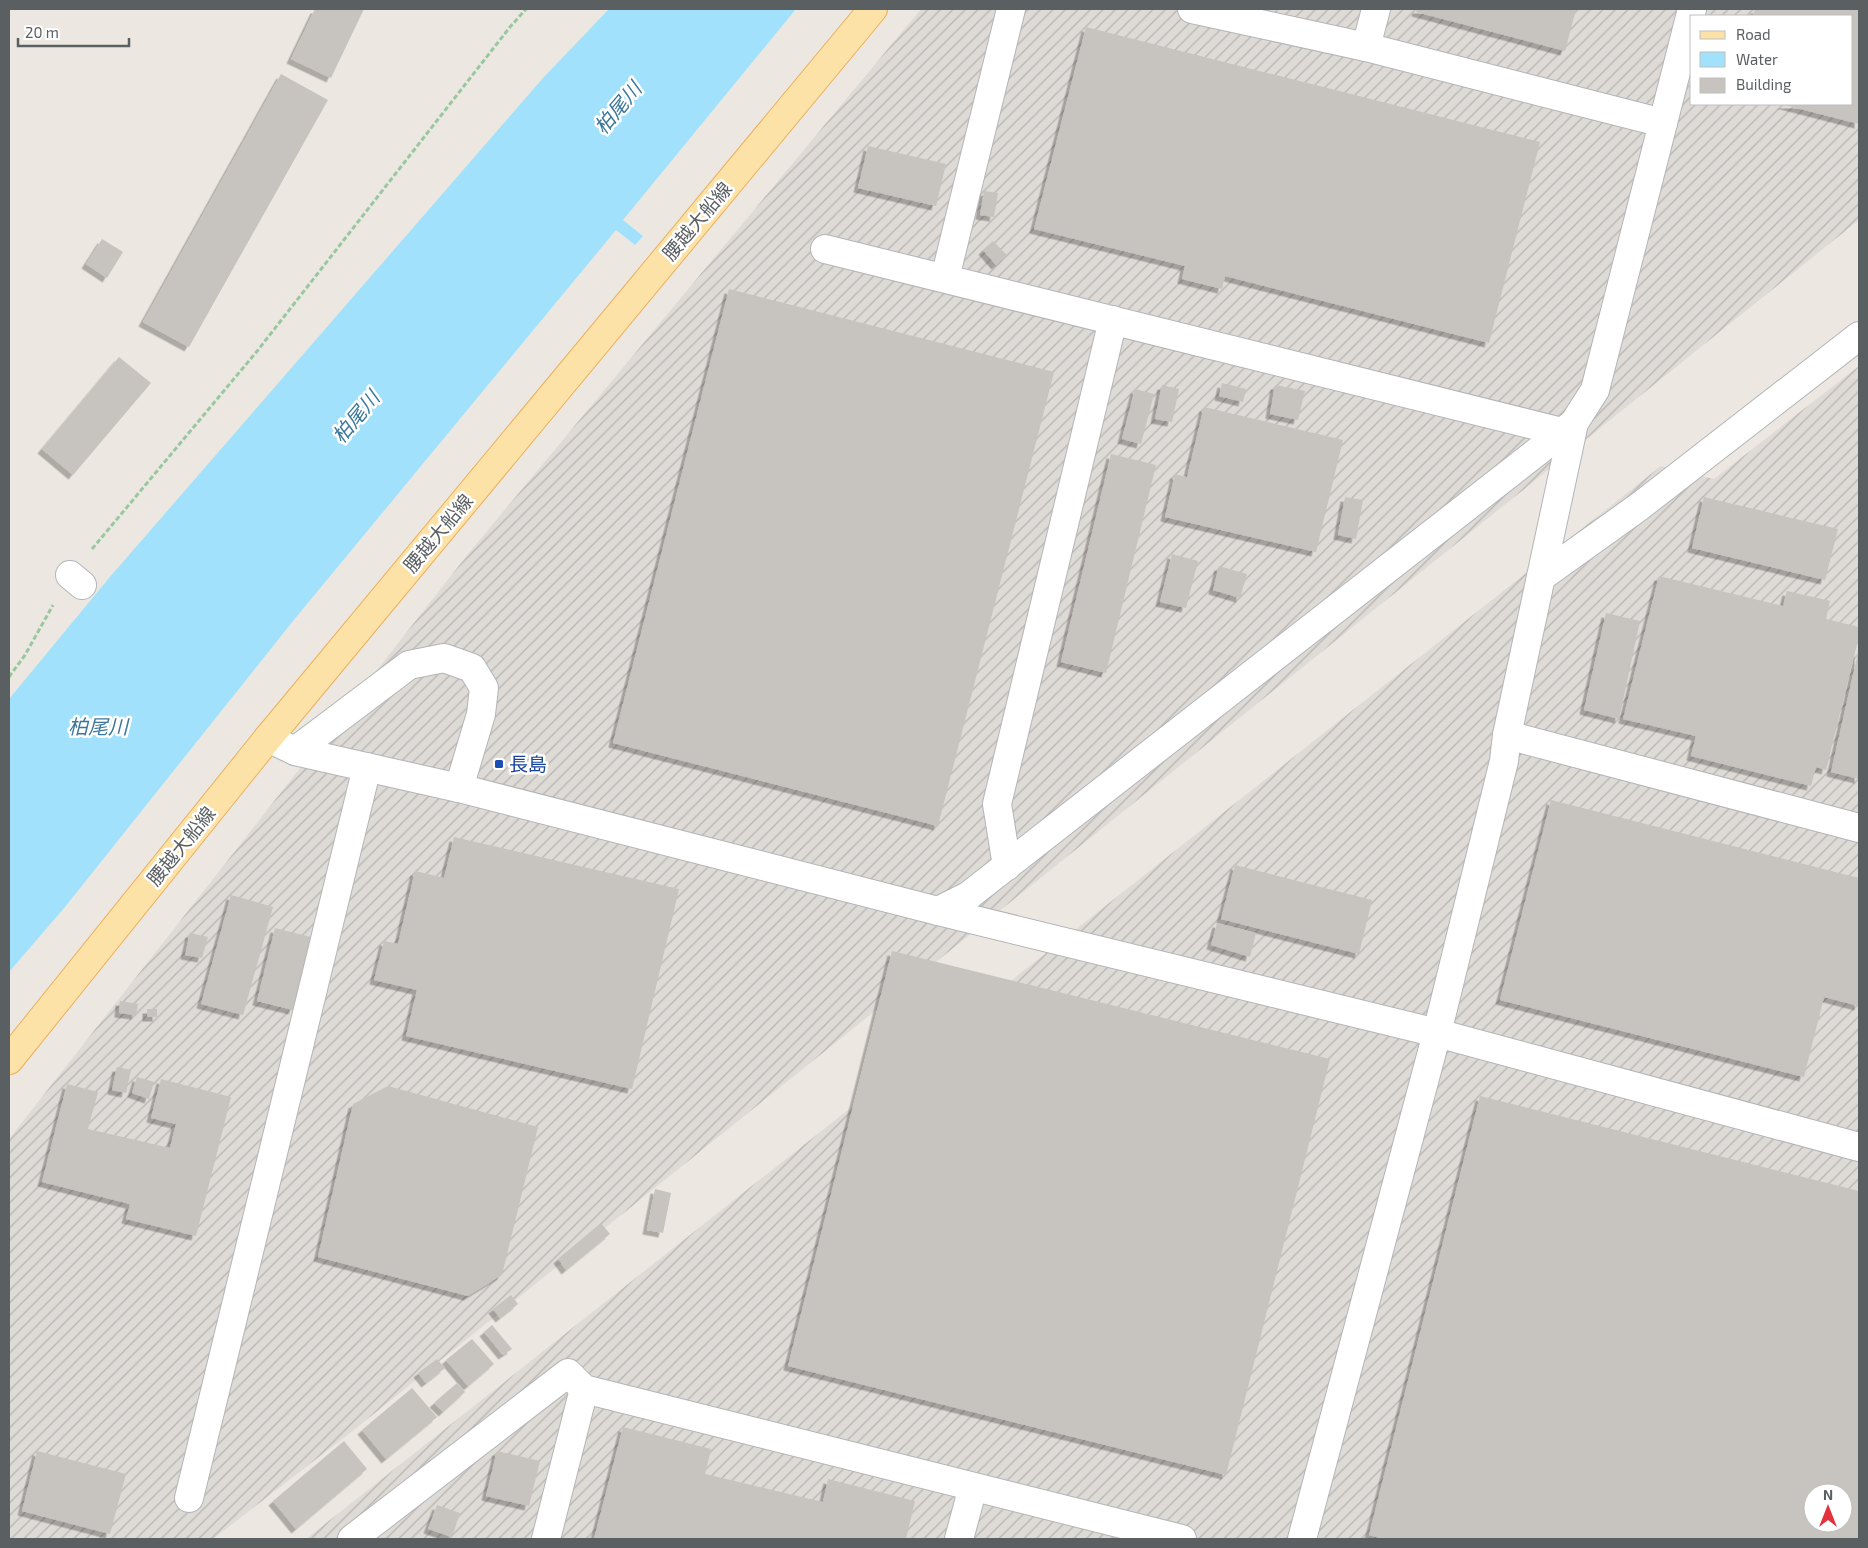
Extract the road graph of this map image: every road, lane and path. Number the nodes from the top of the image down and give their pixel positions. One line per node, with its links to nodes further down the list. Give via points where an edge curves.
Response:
1 (526, 9): 15 (path, via 76,580)
2 (873, 9): 17 (main road, 腰越大船線)
3 (1011, 9): 10 (lane)
4 (1192, 9): 7 (lane)
5 (1376, 9): 7 (lane)
6 (1690, 17): 8 (lane)
7 (1366, 47): 8 (lane)
8 (1663, 123): 13 (lane, via 1595,390)
9 (825, 248): 10 (lane)
10 (945, 278): 11 (lane)
11 (1114, 320): 13 (lane); 22 (lane, via 998,804)
12 (1859, 336): 14 (lane, via 1640,506)
13 (1568, 427): 14 (lane); 22 (lane)
14 (1541, 577): 16 (lane)
15 (9, 677)
16 (1507, 735): 21 (lane); 24 (lane, via 1504,761)
17 (268, 738): 18 (lane); 25 (main road, 腰越大船線)
18 (295, 751): 19 (lane); 20 (lane, via 409,665 444,658 472,668 484,688 481,714)
19 (367, 767): 20 (lane); 29 (lane)
20 (459, 788): 23 (lane)
21 (1859, 828)
22 (1007, 866): 23 (lane, via 968,896)
23 (938, 911): 24 (lane)
24 (1437, 1033): 26 (lane); 34 (lane)
25 (9, 1060)
26 (1859, 1147)
27 (584, 1389): 28 (lane); 30 (lane, via 568,1373); 31 (lane)
28 (973, 1487): 32 (lane); 33 (lane)
29 (189, 1498)
30 (352, 1539)
31 (546, 1539)
32 (959, 1539)
33 (1182, 1539)
34 (1302, 1539)

